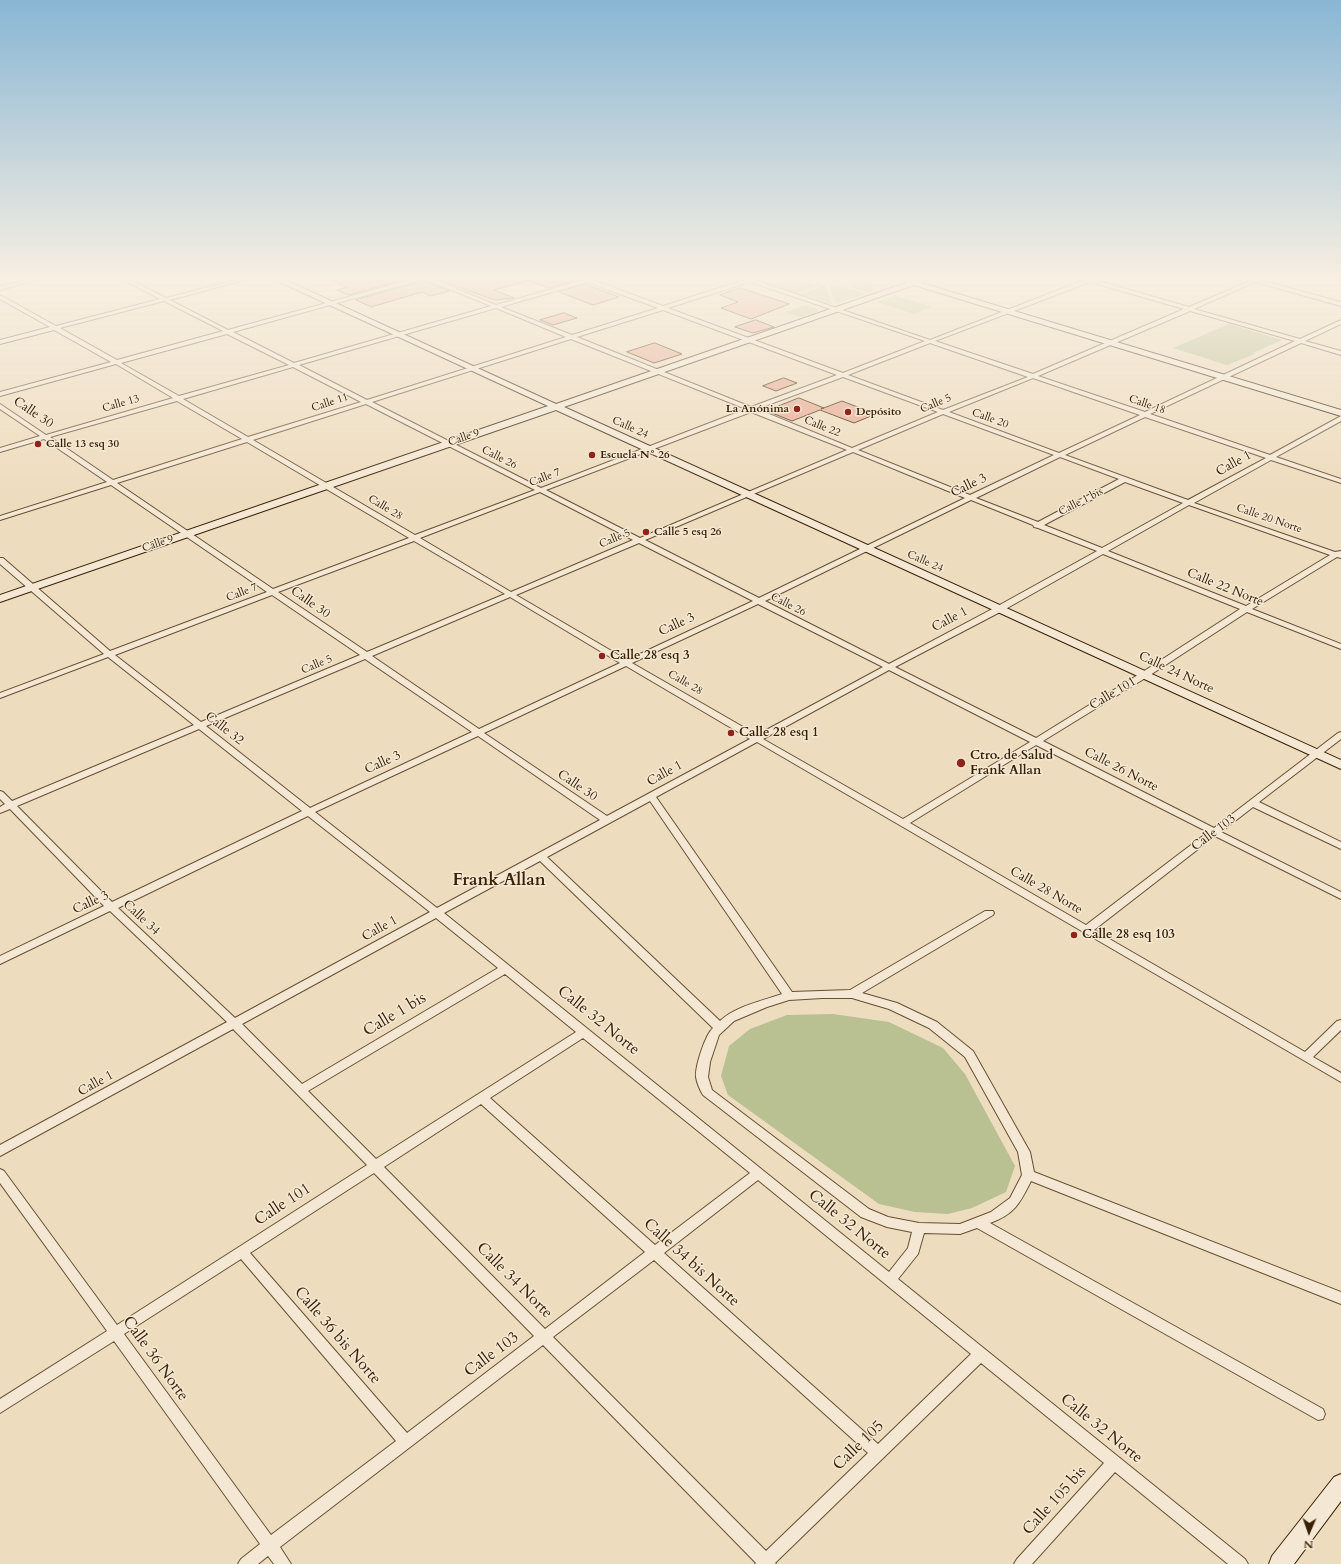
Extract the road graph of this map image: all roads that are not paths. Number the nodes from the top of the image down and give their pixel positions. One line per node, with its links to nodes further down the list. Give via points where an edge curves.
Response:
1 (96, 351): 16 (street, Calle 28)
2 (156, 351): 16 (street)
3 (268, 351): 17 (street, Calle 26)
4 (339, 351): 17 (street, Calle 13)
5 (433, 351): 18 (main road, Calle 24)
6 (528, 351): 18 (street, Calle 11)
7 (606, 351): 19 (street, Calle 22)
8 (718, 351): 19 (main road, Calle 9)
9 (779, 351): 21 (street, Calle 20)
10 (906, 351): 21 (street, Calle 7)
11 (955, 351): 22 (street, Calle 18)
12 (1093, 351): 22 (street, Calle 5)
13 (1146, 351): 23 (main road)
14 (1153, 351): 20 (main road)
15 (1279, 351): 20 (street, Calle 3)
16 (116, 362): 24 (street); 25 (street, Calle 28)
17 (294, 364): 25 (street, Calle 13); 26 (street, Calle 26)
18 (472, 369): 26 (street, Calle 11); 29 (main road, Calle 24)
19 (658, 372): 29 (main road, Calle 9); 30 (street, Calle 22)
20 (1232, 372): 23 (street, Calle 3); 28 (main road)
21 (843, 375): 30 (street, Calle 7); 31 (street, Calle 20)
22 (1032, 377): 31 (street, Calle 5); 33 (street, Calle 18)
23 (1224, 377): 32 (main road); 33 (street, Calle 3)
24 (0, 394)
25 (178, 398): 35 (street, Calle 13); 36 (street, Calle 28)
26 (368, 402): 36 (street, Calle 11); 37 (street, Calle 26)
27 (0, 406): 35 (street, Calle 30)
28 (1341, 406)
29 (556, 408): 37 (main road, Calle 9); 38 (main road, Calle 24)
30 (751, 410): 38 (street, Calle 7); 40 (street, Calle 22)
31 (943, 412): 40 (street, Calle 5); 41 (street, Calle 20)
32 (1341, 413)
33 (1144, 414): 41 (street, Calle 3); 42 (street, Calle 18)
34 (1341, 418): 42 (street, Calle 1)
35 (47, 437): 39 (street, Calle 13); 45 (street, Calle 30)
36 (249, 440): 45 (street, Calle 11); 46 (street, Calle 28)
37 (449, 443): 46 (main road, Calle 9); 47 (street, Calle 26)
38 (647, 449): 47 (street, Calle 7); 48 (main road, Calle 24)
39 (0, 450)
40 (854, 451): 48 (street, Calle 5); 49 (street, Calle 22)
41 (1059, 455): 43 (street, Calle 20); 49 (street, Calle 3)
42 (1272, 458): 44 (street, Calle 18); 50 (street, Calle 1)
43 (1125, 479): 50 (street, Calle 20); 52 (street, Calle 1 bis)
44 (1341, 481)
45 (113, 482): 51 (street, Calle 11); 53 (street, Calle 30)
46 (327, 486): 53 (main road, Calle 9); 54 (street, Calle 28)
47 (540, 490): 54 (street, Calle 7); 55 (street, Calle 26)
48 (748, 495): 55 (street, Calle 5); 56 (main road, Calle 24)
49 (970, 499): 52 (street, Calle 22); 56 (street, Calle 3)
50 (1189, 503): 57 (street, Calle 1); 58 (street, Calle 20 Norte)
51 (0, 518)
52 (1036, 526): 57 (street, Calle 22)
53 (188, 534): 60 (main road, Calle 9); 61 (street, Calle 30)
54 (414, 538): 61 (street, Calle 7); 62 (street, Calle 28)
55 (640, 540): 62 (street, Calle 5); 64 (street, Calle 26)
56 (866, 548): 64 (street, Calle 3); 65 (main road, Calle 24)
57 (1100, 552): 65 (street, Calle 1); 66 (street, Calle 22 Norte)
58 (1339, 554): 66 (street, Calle 101)
59 (0, 560): 60 (street, Calle 32)
60 (32, 588): 63 (main road, Calle 9); 68 (street, Calle 32)
61 (273, 592): 68 (street, Calle 7); 69 (street, Calle 30)
62 (512, 594): 69 (street, Calle 5); 70 (street, Calle 28)
63 (0, 599)
64 (758, 601): 70 (street, Calle 3); 71 (street, Calle 26)
65 (999, 609): 71 (street, Calle 1); 72 (main road, Calle 24 Norte)
66 (1246, 609): 67 (street, Calle 22 Norte); 72 (street, Calle 101)
67 (1341, 647)
68 (109, 654): 73 (street, Calle 7); 74 (street, Calle 32)
69 (366, 656): 74 (street, Calle 5); 75 (street, Calle 30)
70 (625, 662): 75 (street, Calle 3); 77 (street, Calle 28)
71 (889, 667): 77 (street, Calle 1); 78 (street, Calle 26 Norte)
72 (1144, 675): 78 (street, Calle 101); 79 (main road, Calle 24 Norte)
73 (0, 696)
74 (199, 726): 84 (street, Calle 5); 86 (street, Calle 32)
75 (477, 733): 86 (street, Calle 3); 87 (street, Calle 30)
76 (1341, 735): 79 (street, Calle 103)
77 (758, 738): 82 (street, Calle 1); 88 (street, Calle 28 Norte)
78 (1035, 741): 88 (street, Calle 101); 89 (street, Calle 26 Norte)
79 (1316, 754): 80 (main road, Calle 24 Norte); 83 (street, Calle 103)
80 (1341, 765)
81 (0, 794): 84 (street, Calle 34)
82 (651, 796): 87 (street, Calle 1); 100 (street)
83 (1253, 803): 89 (street, Calle 103); 90 (street)
84 (12, 805): 85 (street, Calle 5); 93 (street, Calle 34)
85 (0, 810)
86 (308, 812): 93 (street, Calle 3); 94 (street, Calle 32)
87 (606, 820): 91 (street, Calle 1)
88 (904, 823): 96 (street, Calle 28 Norte)
89 (1215, 832): 92 (street, Calle 26 Norte); 96 (street, Calle 103)
90 (1341, 846)
91 (541, 856): 94 (street, Calle 1); 103 (street)
92 (1340, 894)
93 (111, 907): 97 (street, Calle 3); 101 (street, Calle 34)
94 (437, 913): 98 (street, Calle 32 Norte); 101 (street, Calle 1)
95 (989, 914): 99 (street)
96 (1087, 930): 105 (street, Calle 28 Norte)
97 (0, 960)
98 (506, 968): 104 (street, Calle 32 Norte); 107 (street, Calle 1 bis)
99 (852, 994): 100 (street); 113 (street, via 893,1006 933,1024 969,1054 1024,1152)
100 (789, 996): 103 (street, via 730,1018)
101 (234, 1023): 107 (street, Calle 34 Norte); 109 (street, Calle 1)
102 (1341, 1024): 105 (street)
103 (720, 1028): 115 (street, via 714,1033 704,1062 702,1077 707,1092 865,1213 887,1222)
104 (584, 1032): 108 (street, Calle 101); 112 (street, Calle 32 Norte)
105 (1306, 1057): 106 (street, Calle 28 Norte)
106 (1341, 1078)
107 (300, 1090): 110 (street, Calle 34 Norte)
108 (482, 1098): 110 (street, Calle 101); 117 (street, Calle 34 bis Norte)
109 (0, 1151)
110 (375, 1166): 116 (street, Calle 101); 121 (street, Calle 34 Norte)
111 (0, 1174): 120 (street, Calle 36 Norte)
112 (759, 1174): 117 (street, Calle 103); 118 (street, Calle 32 Norte)
113 (1028, 1175): 114 (street, via 1014,1202 995,1216); 119 (street)
114 (978, 1222): 115 (street, via 960,1229); 124 (street)
115 (919, 1228): 118 (street, via 914,1250)
116 (242, 1252): 120 (street, Calle 101); 125 (street, Calle 36 bis Norte)
117 (655, 1253): 121 (street, Calle 103); 126 (street, Calle 34 bis Norte)
118 (890, 1280): 122 (street, Calle 32 Norte)
119 (1341, 1298)
120 (115, 1333): 123 (street, Calle 101); 129 (street, Calle 36 Norte)
121 (544, 1337): 125 (street, Calle 103); 130 (street, Calle 34 Norte)
122 (981, 1354): 126 (street, Calle 105); 127 (street, Calle 32 Norte)
123 (0, 1407)
124 (1318, 1414)
125 (406, 1442): 129 (street, Calle 103)
126 (878, 1453): 130 (street, Calle 105)
127 (1114, 1462): 133 (street, Calle 105 bis); 134 (street, Calle 32 Norte)
128 (1341, 1484): 135 (main road)
129 (270, 1546): 131 (street, Calle 103); 132 (street, Calle 36 Norte)
130 (765, 1563)
131 (246, 1564)
132 (283, 1564)
133 (1022, 1564)
134 (1240, 1564)
135 (1280, 1564)

